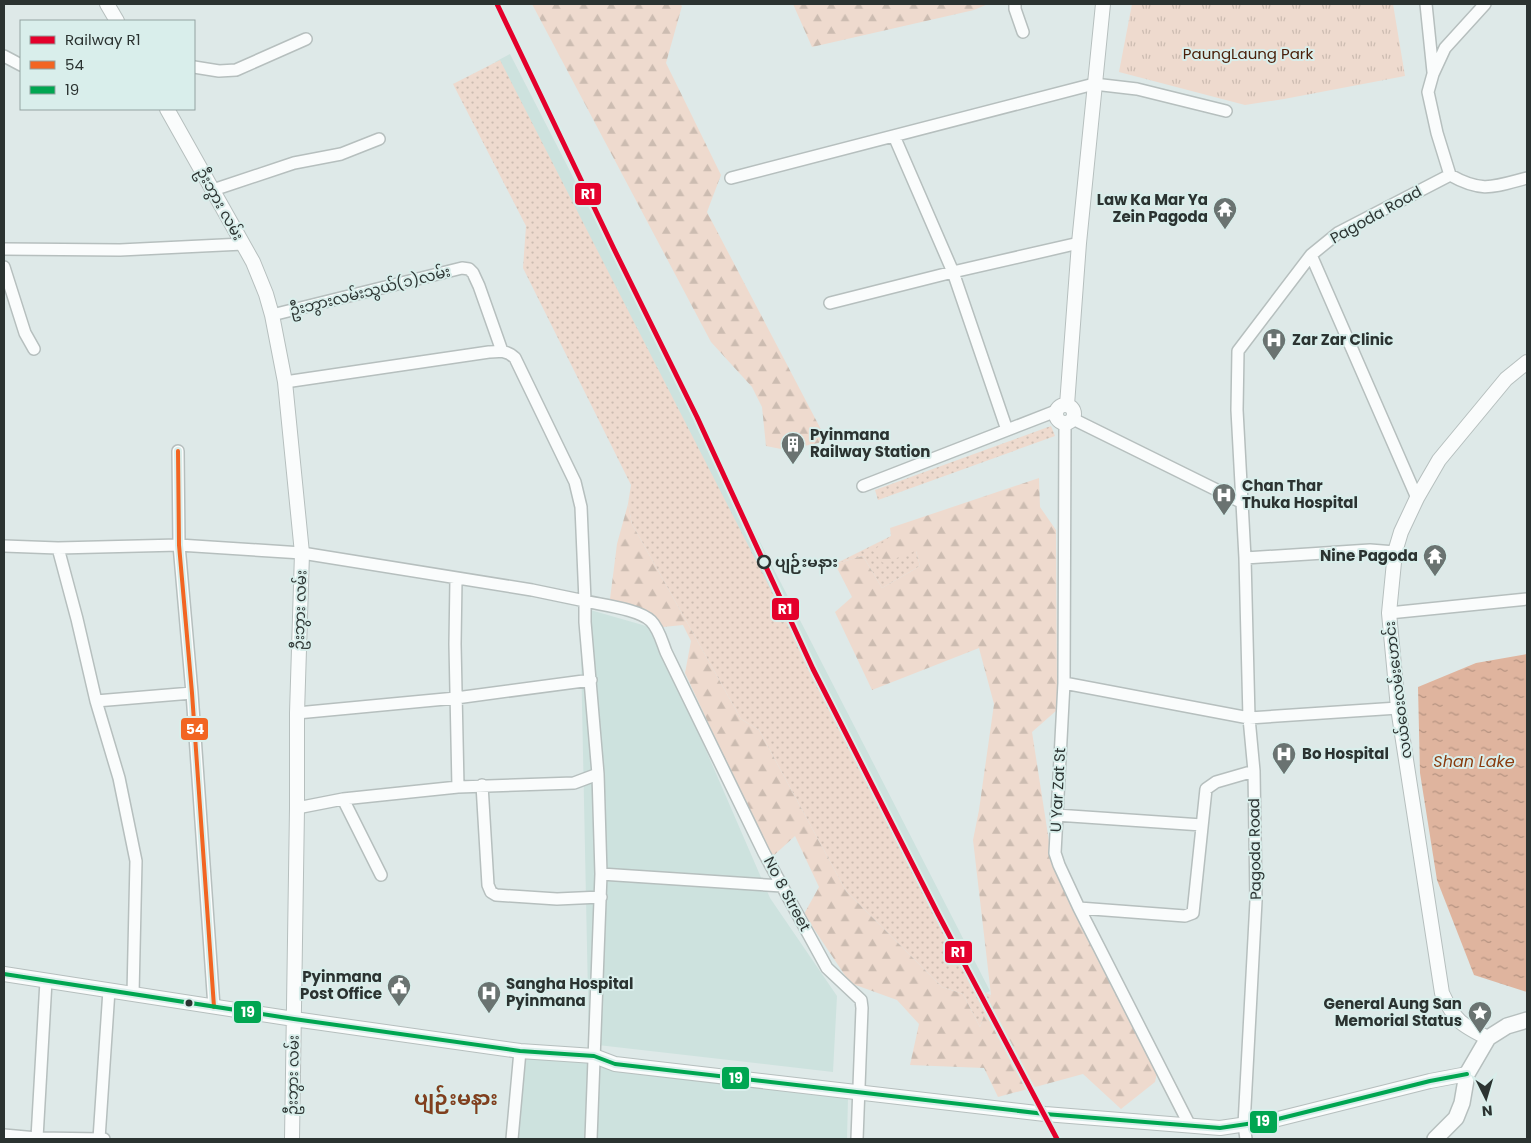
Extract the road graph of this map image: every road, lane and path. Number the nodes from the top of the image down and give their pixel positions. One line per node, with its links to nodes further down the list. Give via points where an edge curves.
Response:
1 (107, 4): 6 (street)
2 (1015, 4): 7 (street)
3 (1103, 4): 13 (street)
4 (1426, 4): 12 (street)
5 (1485, 4): 12 (street, via 1445,48)
6 (116, 20)
7 (1023, 32)
8 (306, 39): 11 (street, via 236,70 219,71)
9 (4, 56): 10 (street)
10 (20, 64)
11 (195, 66)
12 (1433, 74): 18 (street, via 1428,92)
13 (1094, 84): 15 (street, via 1137,88); 16 (street); 22 (street)
14 (168, 110): 21 (street, ဦးဘွား လမ်း)
15 (1226, 111)
16 (894, 136): 19 (street); 27 (street)
17 (379, 139): 21 (street, via 354,150 294,163)
18 (1450, 175): 20 (street, via 1467,184 1491,188); 25 (street, Pagoda Road, via 1338,233)
19 (731, 178)
20 (1527, 178)
21 (213, 190): 23 (street, ဦးဘွား လမ်း)
22 (1079, 243): 27 (street); 34 (street)
23 (243, 244): 24 (street, via 120,250); 29 (street, ဦးဘွား လမ်း)
24 (4, 249)
25 (1311, 254): 39 (street); 40 (street, Pagoda Road, via 1238,352 1236,382)
26 (4, 267): 30 (street)
27 (953, 272): 28 (street); 36 (street)
28 (830, 303)
29 (272, 315): 31 (street, ဦးဘွားလမ်းသွယ်(၁)လမ်း, via 462,268 469,269 479,286); 33 (street, ဦးဘွား လမ်း)
30 (34, 349)
31 (502, 351): 33 (street); 49 (street, via 515,358 575,482 581,507)
32 (1527, 362): 39 (street, လယ်ဝေးလမ်းဟောင်း, via 1506,379 1439,460)
33 (285, 382): 45 (street, ဦးဘွား လမ်း)
34 (1062, 408): 35 (street, via 1073,410); 36 (street)
35 (1069, 421): 40 (street); 52 (street, U Yar Zat St)
36 (1007, 430): 38 (street)
37 (178, 451): 41 (street)
38 (863, 486)
39 (1417, 498): 44 (street, လယ်ဝေးလမ်းဟောင်း)
40 (1241, 502): 46 (street, Pagoda Road)
41 (179, 545): 43 (street, No 8 Street); 45 (street, No 8 Street); 53 (street)
42 (4, 546): 43 (street, No 8 Street)
43 (58, 548): 55 (street)
44 (1395, 552): 46 (street, via 1370,550); 50 (street, လယ်ဝေးလမ်းဟောင်း)
45 (302, 553): 47 (street, No 8 Street); 57 (street, ဦးဘွား လမ်း)
46 (1245, 558): 58 (street, Pagoda Road)
47 (456, 579): 49 (street, No 8 Street); 54 (street)
48 (1527, 599): 50 (street)
49 (585, 601): 51 (street); 69 (street, No 8 Street, via 645,616 652,622)
50 (1389, 613): 56 (street, လယ်ဝေးလမ်းဟောင်း)
51 (591, 680): 54 (street); 60 (street)
52 (1064, 684): 58 (street); 65 (street, U Yar Zat St)
53 (192, 693): 55 (street); 76 (street)
54 (456, 698): 57 (street); 62 (street)
55 (96, 701): 75 (street, via 119,778 136,861)
56 (1398, 708): 58 (street); 79 (street, လယ်ဝေးလမ်းဟောင်း, via 1442,993 1452,1014 1465,1026)
57 (297, 713): 64 (street, ဦးဘွား လမ်း)
58 (1249, 718): 59 (street, Pagoda Road)
59 (1254, 771): 66 (street, via 1216,782 1206,789); 84 (street, Pagoda Road, via 1256,901)
60 (598, 774): 61 (street, via 574,782); 67 (street)
61 (482, 785): 62 (street); 70 (street, via 491,892 557,899)
62 (458, 787): 63 (street)
63 (343, 799): 64 (street); 68 (street)
64 (297, 808): 77 (street, ဦးဘွား လမ်း)
65 (1056, 815): 66 (street); 71 (street, U Yar Zat St, via 1055,853)
66 (1202, 825): 71 (street, via 1191,915)
67 (601, 874): 69 (street); 70 (street)
68 (381, 875)
69 (782, 886): 83 (street, No 8 Street, via 827,968 861,1000)
70 (601, 897): 81 (street)
71 (1079, 908): 85 (street, U Yar Zat St)
72 (4, 974): 73 (street)
73 (46, 981): 74 (street); 87 (street)
74 (109, 990): 75 (street); 88 (street)
75 (133, 994): 76 (street)
76 (214, 1007): 77 (street)
77 (294, 1019): 80 (street); 90 (street, ဦးဘွား လမ်း)
78 (1527, 1020): 79 (main road, via 1507,1026)
79 (1488, 1038): 82 (main road)
80 (520, 1051): 81 (street); 91 (street)
81 (594, 1056): 83 (street, via 615,1064); 92 (street)
82 (1466, 1074): 84 (street); 95 (main road, via 1462,1103 1456,1118)
83 (858, 1094): 85 (street); 93 (street, No 8 Street)
84 (1244, 1125): 85 (street, via 1220,1128); 94 (street, Pagoda Road)
85 (1190, 1126)
86 (4, 1135): 87 (street)
87 (37, 1138): 88 (street)
88 (99, 1139): 89 (street)
89 (105, 1139)
90 (292, 1139)
91 (512, 1139)
92 (591, 1139)
93 (857, 1139)
94 (1246, 1139)
95 (1435, 1139)

